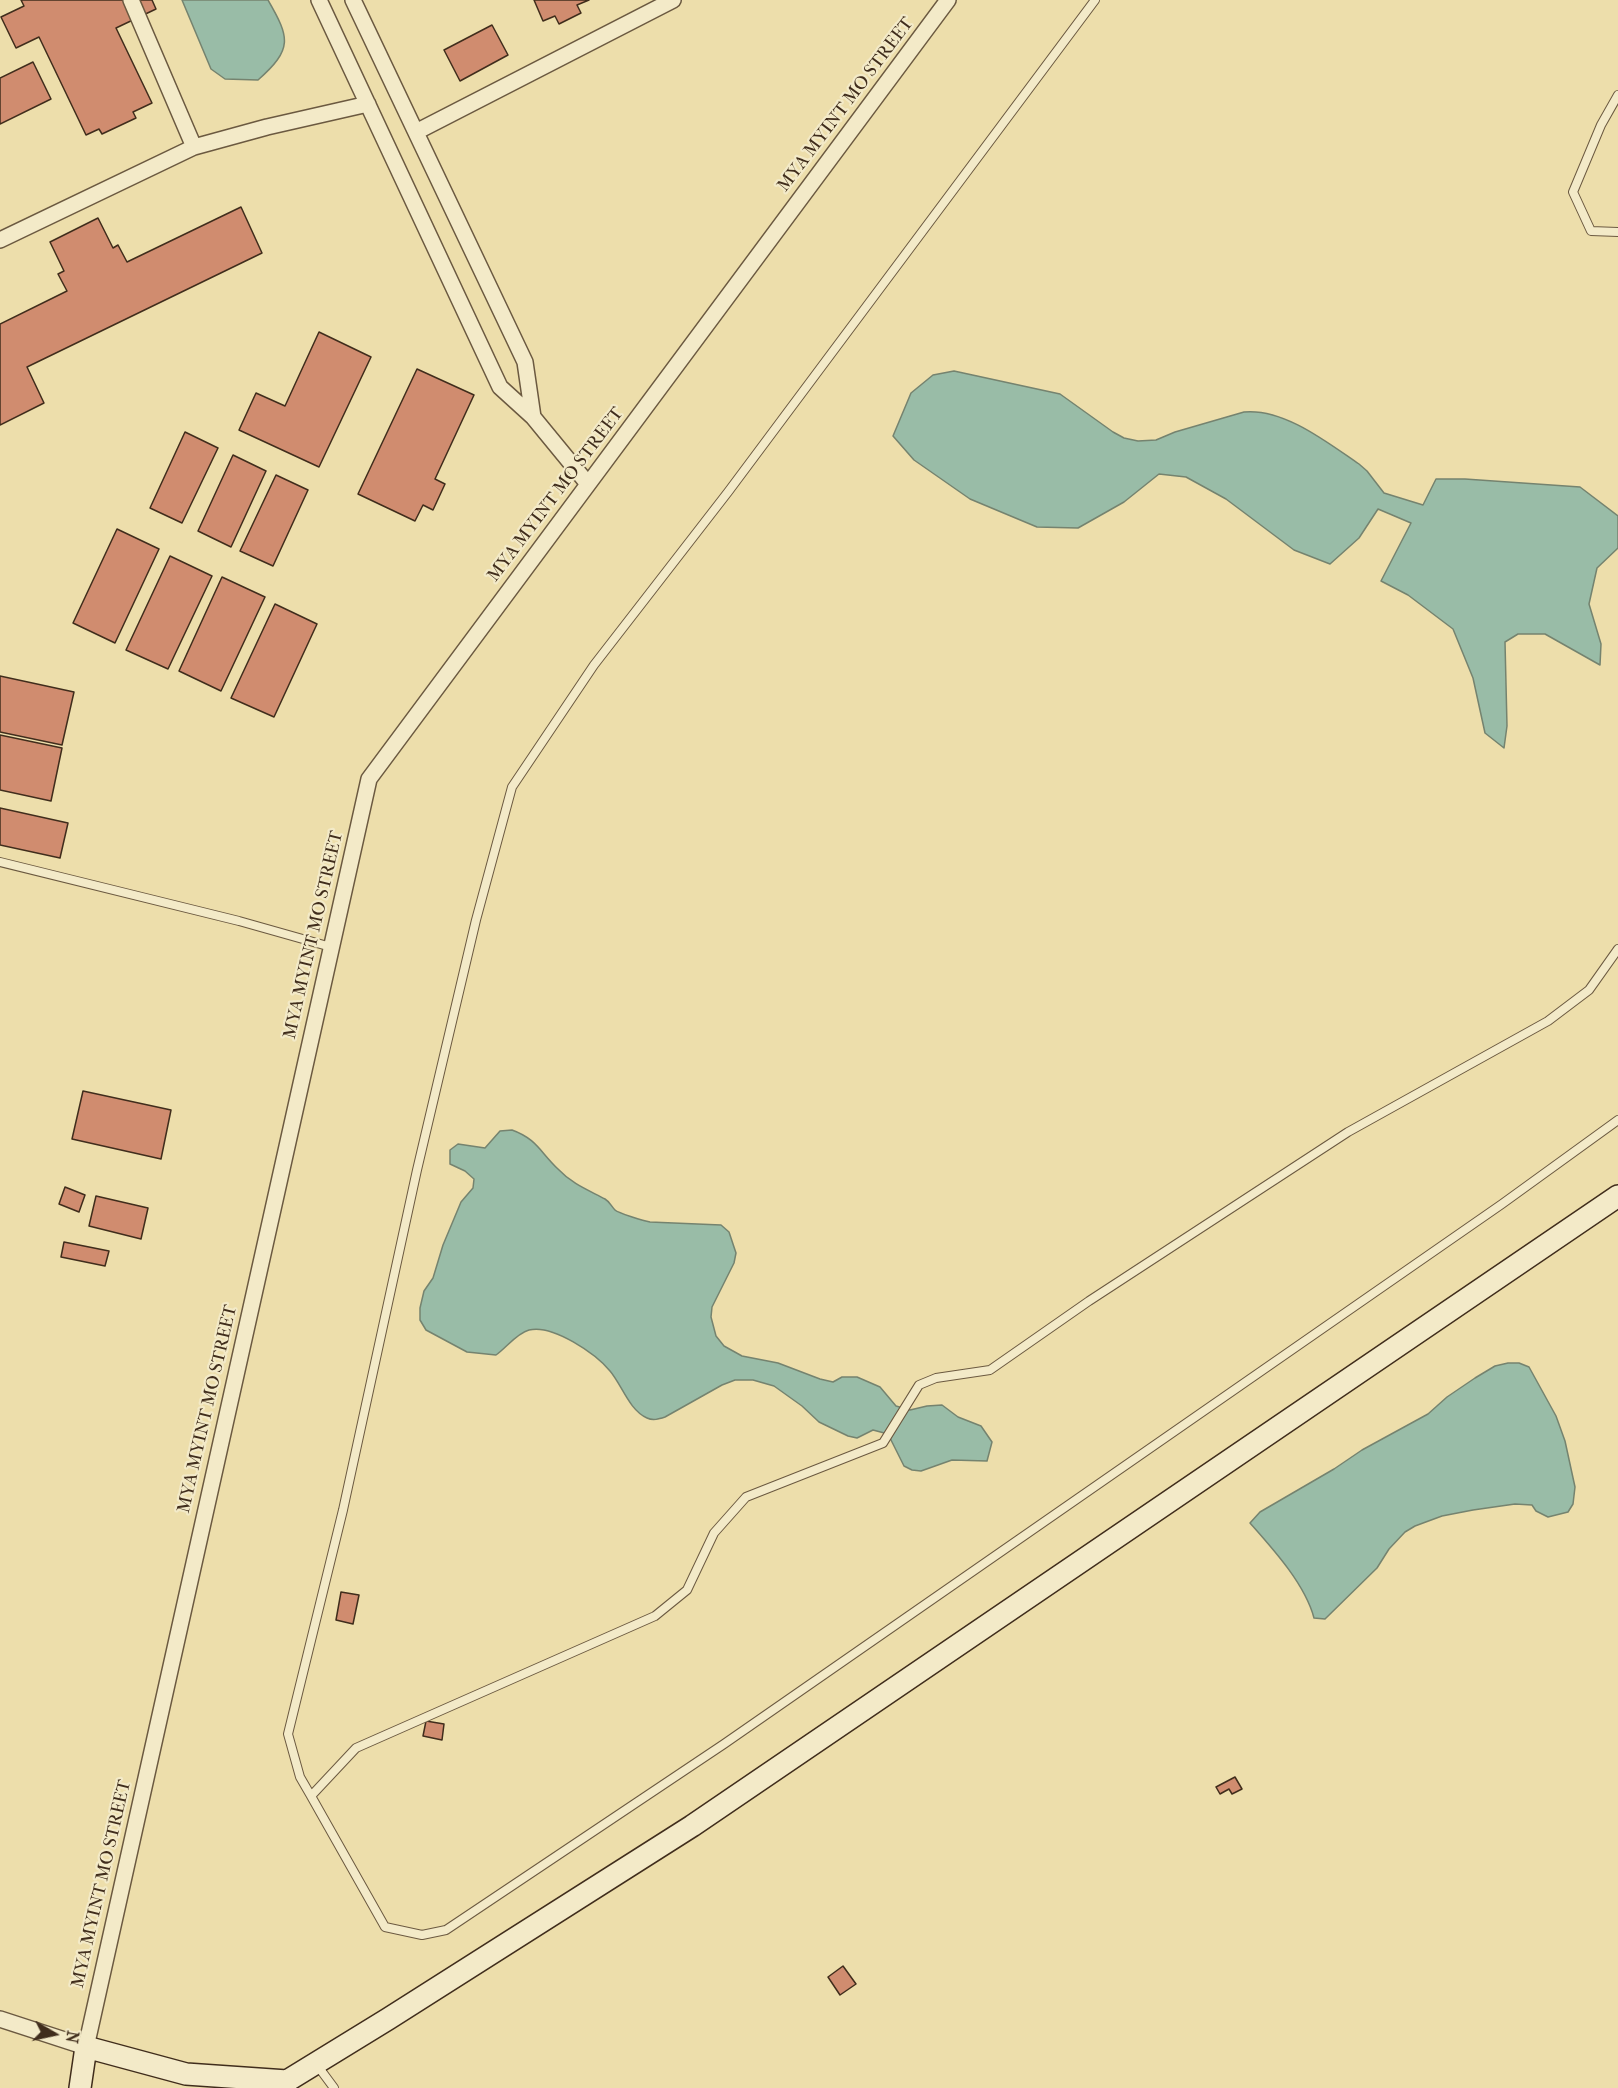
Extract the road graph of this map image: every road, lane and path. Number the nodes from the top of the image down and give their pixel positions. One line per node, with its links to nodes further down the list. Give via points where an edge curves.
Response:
1 (130, 0): 10 (street)
2 (319, 0): 8 (street)
3 (353, 0): 9 (street)
4 (673, 0): 9 (street)
5 (948, 0): 14 (street, MYA MYINT MO STREET)
6 (1095, 0): 20 (lane, via 735,483 594,665 512,787 476,920 343,1510 288,1734 300,1777)
7 (1618, 94): 11 (lane, via 1573,192 1590,231)
8 (368, 104): 10 (street); 13 (street, via 500,387)
9 (416, 132): 13 (street, via 525,362)
10 (194, 147): 12 (street)
11 (1618, 232)
12 (0, 240)
13 (533, 417): 14 (street)
14 (588, 484): 16 (street, MYA MYINT MO STREET, via 369,779)
15 (0, 862): 16 (lane)
16 (331, 947): 22 (street, MYA MYINT MO STREET)
17 (1618, 949): 20 (lane, via 1589,990 1548,1021 1348,1132 990,1370 936,1378 919,1385 883,1443 746,1497 714,1533 687,1590 655,1616 356,1748)
18 (1618, 1120): 20 (lane, via 743,1731 446,1930 422,1935 385,1927)
19 (1618, 1196): 23 (main road, via 692,1826)
20 (311, 1796)
21 (0, 2019): 22 (street)
22 (86, 2047): 23 (main road, via 186,2074 287,2081); 24 (main road)
23 (316, 2063): 25 (lane)
24 (80, 2088)
25 (334, 2088)

